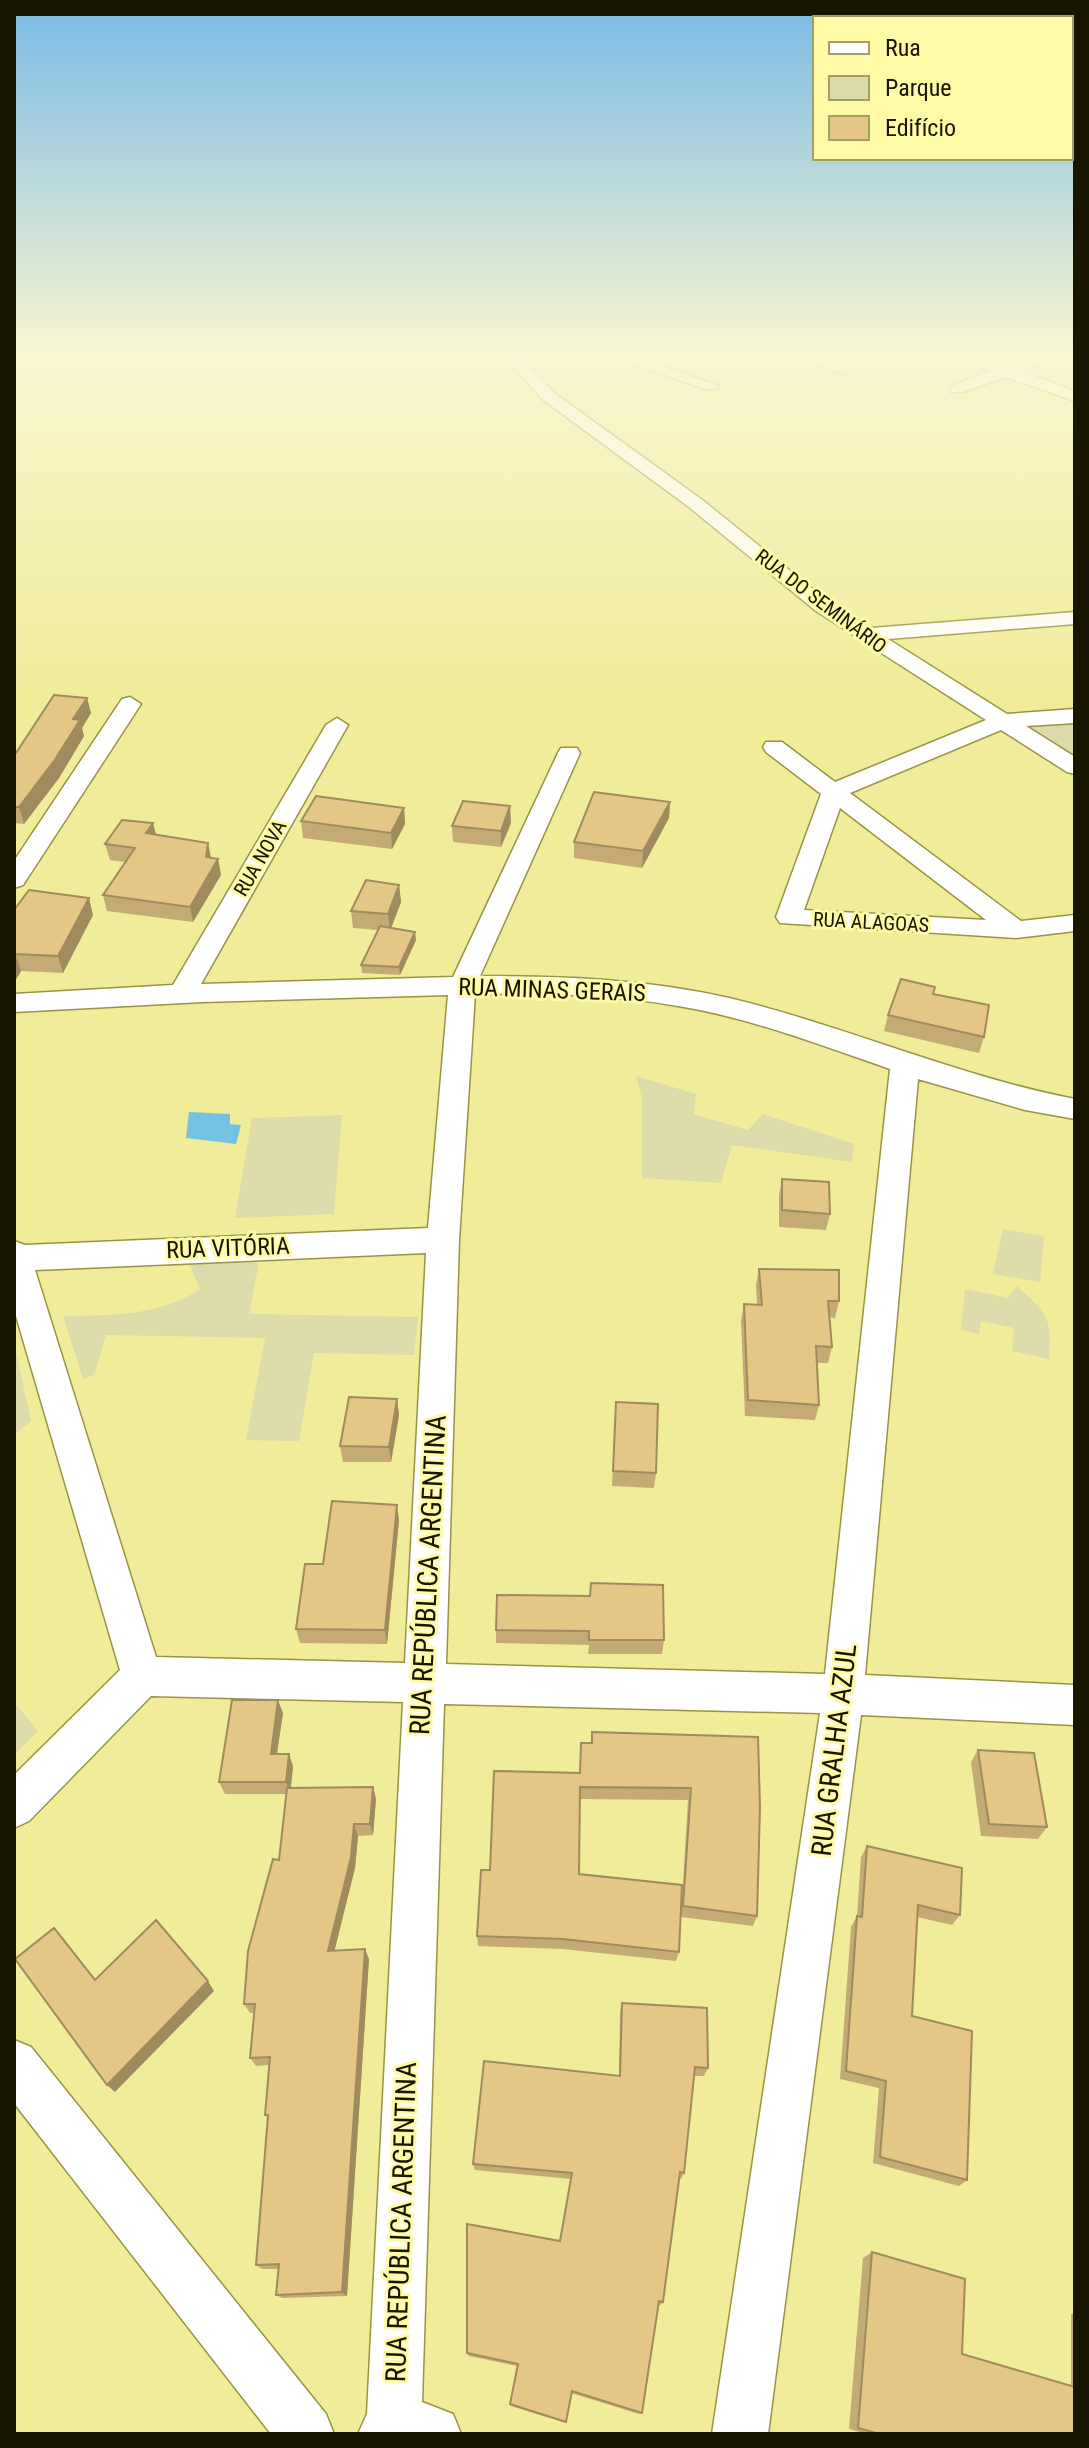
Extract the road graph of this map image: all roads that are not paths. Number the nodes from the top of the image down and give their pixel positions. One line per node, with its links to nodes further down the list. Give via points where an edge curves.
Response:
1 (646, 467): 3 (street, RUA DO SEMINÁRIO)
2 (1075, 618): 3 (street)
3 (863, 635): 6 (street, RUA DO SEMINÁRIO)
4 (130, 704): 12 (street)
5 (1075, 716): 6 (street)
6 (1002, 721): 10 (street, RUA DO SEMINÁRIO); 11 (street)
7 (337, 725): 16 (street, RUA NOVA)
8 (774, 747): 11 (street)
9 (569, 753): 15 (street, RUA REPÚBLICA ARGENTINA)
10 (1075, 767)
11 (834, 791): 14 (street); 14 (street, RUA ALAGOAS, via 789,917)
12 (14, 880)
13 (1075, 923): 14 (street, RUA ALAGOAS)
14 (1016, 930)
15 (462, 986): 16 (street, RUA MINAS GERAIS); 18 (street, RUA MINAS GERAIS, via 680,997 762,1017); 20 (street, RUA REPÚBLICA ARGENTINA)
16 (183, 992): 17 (street, RUA MINAS GERAIS)
17 (14, 1003)
18 (905, 1064): 19 (street, RUA MINAS GERAIS, via 996,1093); 24 (street, RUA GRALHA AZUL)
19 (1075, 1109)
20 (443, 1240): 21 (street, RUA VITÓRIA); 23 (street, RUA REPÚBLICA ARGENTINA)
21 (14, 1256): 22 (street)
22 (142, 1676): 23 (street); 26 (street)
23 (423, 1685): 24 (street); 28 (street, RUA REPÚBLICA ARGENTINA)
24 (843, 1694): 25 (street); 30 (street, RUA GRALHA AZUL)
25 (1075, 1705)
26 (14, 1806)
27 (14, 2064): 29 (street)
28 (404, 2429)
29 (306, 2434)
30 (740, 2434)

